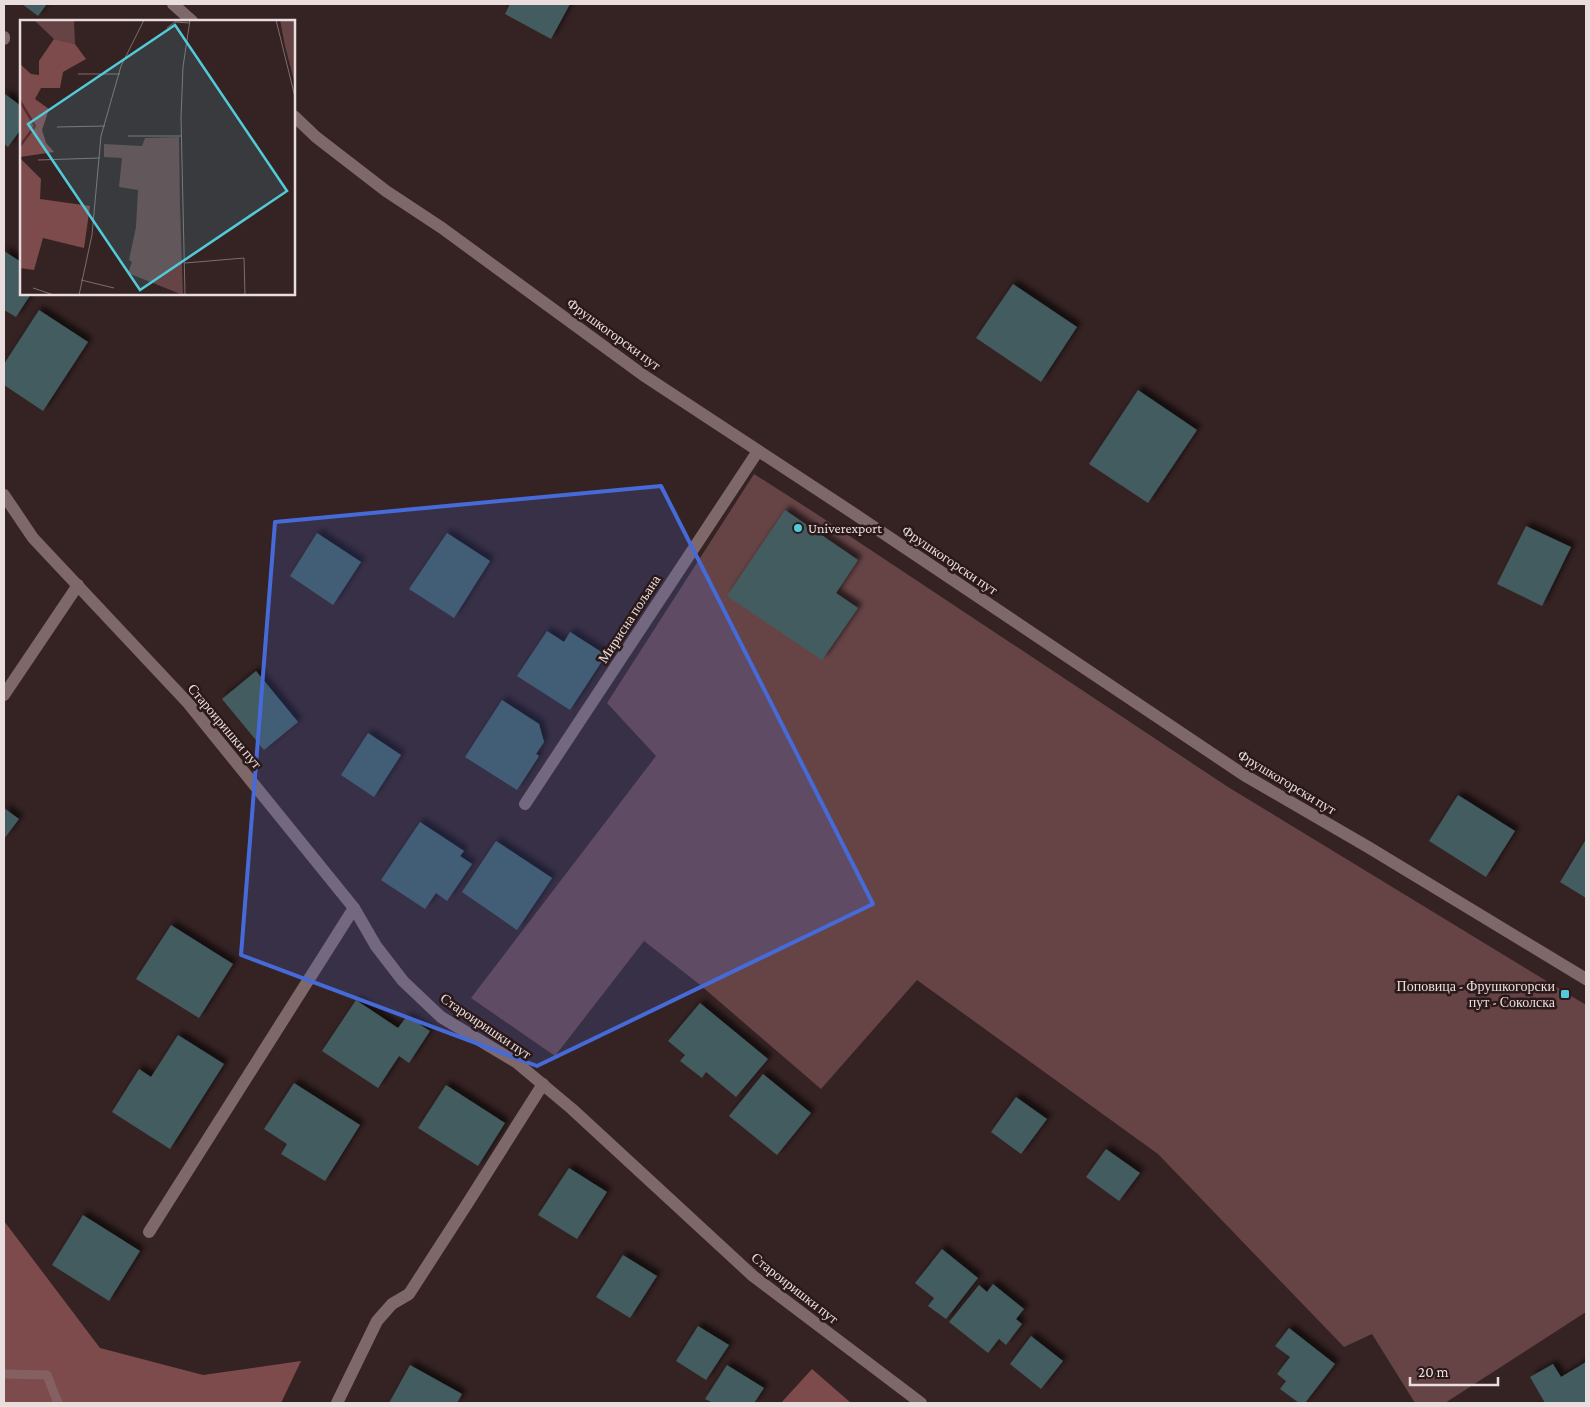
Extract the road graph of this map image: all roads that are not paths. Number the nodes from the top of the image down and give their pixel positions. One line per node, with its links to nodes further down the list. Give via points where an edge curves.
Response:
1 (173, 4): 2 (street)
2 (191, 20)
3 (295, 117): 4 (street, Фрушкогорски пут, via 386,191 442,228 643,375)
4 (758, 450): 8 (street, Мирисна пољана); 10 (street, Фрушкогорски пут, via 1244,775)
5 (4, 495): 6 (street, Староиришки пут, via 33,538)
6 (78, 585): 7 (street); 9 (street, Староиришки пут, via 188,704)
7 (4, 695)
8 (525, 804)
9 (354, 908): 11 (street, Староиришки пут, via 376,946 403,981 441,1017 516,1062); 12 (street)
10 (1586, 979)
11 (543, 1084): 13 (street, via 409,1294 392,1304 378,1321); 14 (street, Староиришки пут, via 752,1276)
12 (149, 1232)
13 (337, 1403)
14 (921, 1403)

